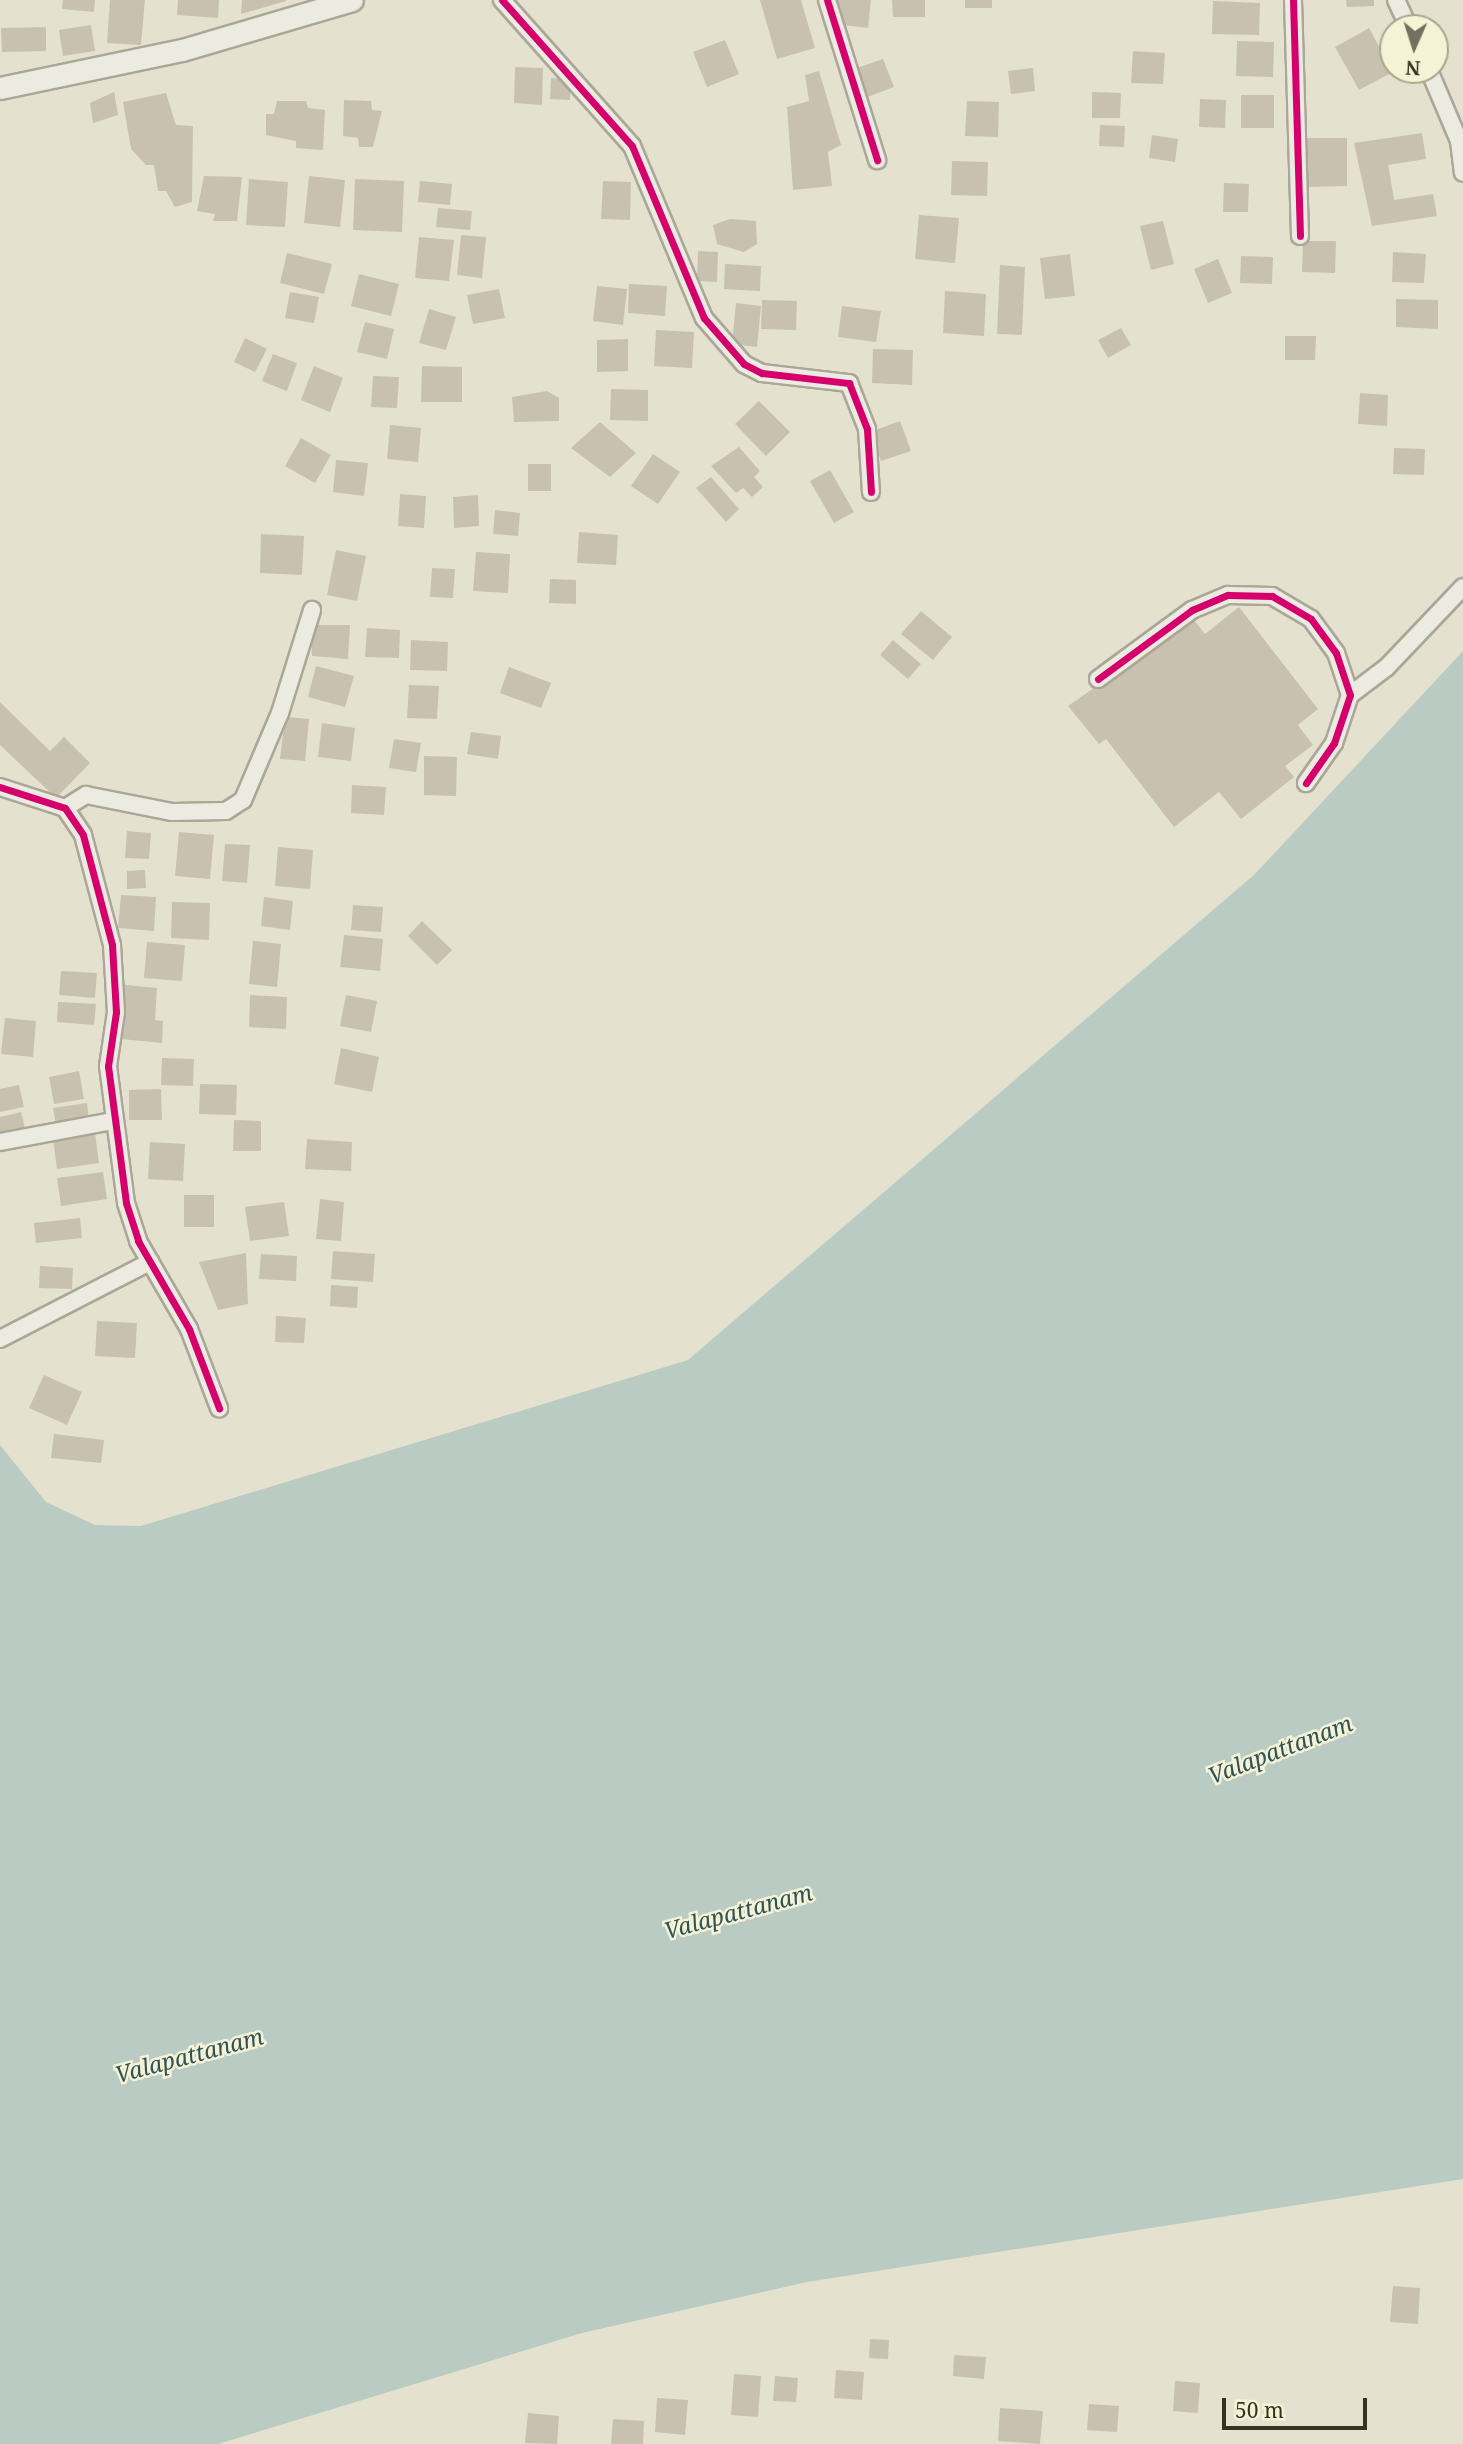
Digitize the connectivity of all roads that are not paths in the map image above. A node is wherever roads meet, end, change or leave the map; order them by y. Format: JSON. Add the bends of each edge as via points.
{"nodes":[{"id":1,"x":352,"y":0,"type":"edge"},
{"id":2,"x":502,"y":0,"type":"edge"},
{"id":3,"x":827,"y":0,"type":"edge"},
{"id":4,"x":1293,"y":0,"type":"edge"},
{"id":5,"x":311,"y":6,"type":"edge"},
{"id":6,"x":1435,"y":84,"type":"edge"},
{"id":7,"x":0,"y":88,"type":"edge"},
{"id":8,"x":877,"y":160,"type":"dead end"},
{"id":9,"x":1463,"y":173,"type":"edge"},
{"id":10,"x":1300,"y":236,"type":"dead end"},
{"id":11,"x":870,"y":492,"type":"dead end"},
{"id":12,"x":1463,"y":587,"type":"edge"},
{"id":13,"x":312,"y":610,"type":"dead end"},
{"id":14,"x":1098,"y":679,"type":"dead end"},
{"id":15,"x":1350,"y":695,"type":"junction"},
{"id":16,"x":1306,"y":783,"type":"dead end"},
{"id":17,"x":0,"y":787,"type":"edge"},
{"id":18,"x":65,"y":808,"type":"junction"},
{"id":19,"x":112,"y":1121,"type":"junction"},
{"id":20,"x":0,"y":1142,"type":"edge"},
{"id":21,"x":150,"y":1262,"type":"junction"},
{"id":22,"x":0,"y":1339,"type":"edge"},
{"id":23,"x":219,"y":1408,"type":"dead end"}],
"edges":[{"from":1,"to":5,"type":"main road"},
{"from":2,"to":11,"type":"street","via":[[632,146],[704,318],[744,365],[762,373],[849,383],[867,429]]},
{"from":3,"to":8,"type":"street"},
{"from":4,"to":10,"type":"street"},
{"from":5,"to":7,"type":"main road","via":[[182,50]]},
{"from":6,"to":9,"type":"street","via":[[1460,142]]},
{"from":12,"to":15,"type":"street","via":[[1387,667]]},
{"from":13,"to":18,"type":"street","via":[[243,800],[226,811],[173,812],[86,795]]},
{"from":14,"to":15,"type":"street","via":[[1192,610],[1228,595],[1272,596],[1311,619],[1336,653]]},
{"from":15,"to":16,"type":"street","via":[[1334,743]]},
{"from":17,"to":18,"type":"street"},
{"from":18,"to":19,"type":"street","via":[[83,835],[112,945]]},
{"from":19,"to":20,"type":"street"},
{"from":19,"to":21,"type":"street","via":[[123,1154],[131,1224]]},
{"from":21,"to":22,"type":"street"},
{"from":21,"to":23,"type":"street","via":[[189,1329]]}]}
